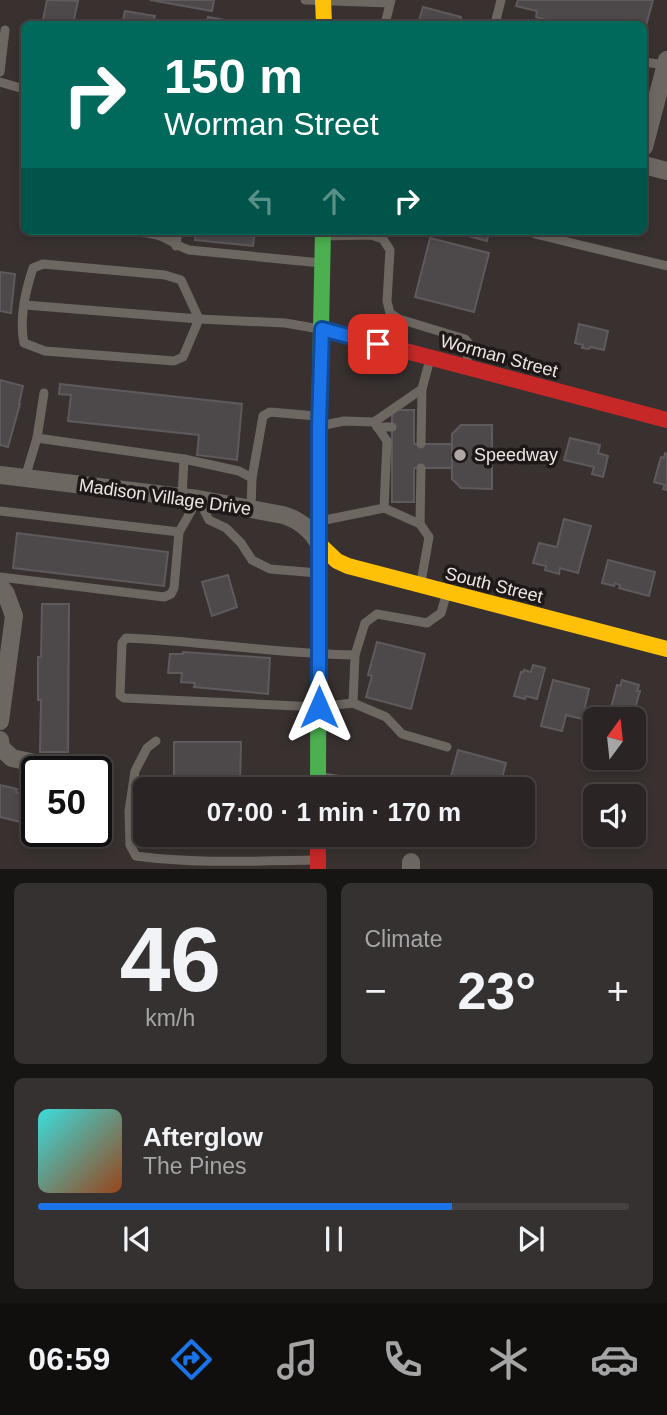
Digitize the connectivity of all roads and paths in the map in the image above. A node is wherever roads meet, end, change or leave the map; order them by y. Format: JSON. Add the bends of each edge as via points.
{"nodes":[{"id":1,"x":306,"y":0,"type":"edge"},
{"id":2,"x":500,"y":0,"type":"edge"},
{"id":3,"x":323,"y":1,"type":"edge"},
{"id":4,"x":390,"y":2,"type":"edge"},
{"id":5,"x":324,"y":21,"type":"edge"},
{"id":6,"x":386,"y":21,"type":"edge"},
{"id":7,"x":496,"y":21,"type":"edge"},
{"id":8,"x":5,"y":30,"type":"dead end"},
{"id":9,"x":647,"y":62,"type":"edge"},
{"id":10,"x":666,"y":63,"type":"edge"},
{"id":11,"x":0,"y":72,"type":"edge"},
{"id":12,"x":0,"y":82,"type":"edge"},
{"id":13,"x":21,"y":88,"type":"edge"},
{"id":14,"x":647,"y":136,"type":"edge"},
{"id":15,"x":647,"y":166,"type":"edge"},
{"id":16,"x":667,"y":171,"type":"edge"},
{"id":17,"x":156,"y":235,"type":"edge"},
{"id":18,"x":177,"y":235,"type":"edge"},
{"id":19,"x":323,"y":235,"type":"edge"},
{"id":20,"x":371,"y":235,"type":"edge"},
{"id":21,"x":543,"y":235,"type":"edge"},
{"id":22,"x":176,"y":246,"type":"junction"},
{"id":23,"x":322,"y":263,"type":"junction"},
{"id":24,"x":667,"y":266,"type":"edge"},
{"id":25,"x":25,"y":305,"type":"junction"},
{"id":26,"x":199,"y":319,"type":"junction"},
{"id":27,"x":322,"y":329,"type":"junction"},
{"id":28,"x":430,"y":358,"type":"junction"},
{"id":29,"x":466,"y":367,"type":"junction"},
{"id":30,"x":422,"y":389,"type":"junction"},
{"id":31,"x":44,"y":393,"type":"dead end"},
{"id":32,"x":667,"y":420,"type":"edge"},
{"id":33,"x":319,"y":421,"type":"junction"},
{"id":34,"x":376,"y":425,"type":"junction"},
{"id":35,"x":392,"y":427,"type":"dead end"},
{"id":36,"x":37,"y":438,"type":"junction"},
{"id":37,"x":421,"y":444,"type":"dead end"},
{"id":38,"x":184,"y":459,"type":"junction"},
{"id":39,"x":419,"y":470,"type":"dead end"},
{"id":40,"x":0,"y":475,"type":"edge"},
{"id":41,"x":25,"y":478,"type":"junction"},
{"id":42,"x":253,"y":478,"type":"junction"},
{"id":43,"x":190,"y":498,"type":"junction"},
{"id":44,"x":384,"y":508,"type":"junction"},
{"id":45,"x":251,"y":509,"type":"junction"},
{"id":46,"x":0,"y":511,"type":"edge"},
{"id":47,"x":320,"y":521,"type":"junction"},
{"id":48,"x":420,"y":524,"type":"junction"},
{"id":49,"x":179,"y":532,"type":"junction"},
{"id":50,"x":320,"y":544,"type":"junction"},
{"id":51,"x":319,"y":573,"type":"junction"},
{"id":52,"x":0,"y":577,"type":"edge"},
{"id":53,"x":0,"y":586,"type":"edge"},
{"id":54,"x":421,"y":586,"type":"junction"},
{"id":55,"x":447,"y":592,"type":"junction"},
{"id":56,"x":667,"y":649,"type":"edge"},
{"id":57,"x":319,"y":654,"type":"junction"},
{"id":58,"x":355,"y":655,"type":"junction"},
{"id":59,"x":353,"y":703,"type":"junction"},
{"id":60,"x":319,"y":707,"type":"junction"},
{"id":61,"x":0,"y":721,"type":"edge"},
{"id":62,"x":0,"y":740,"type":"edge"},
{"id":63,"x":156,"y":741,"type":"dead end"},
{"id":64,"x":447,"y":747,"type":"dead end"},
{"id":65,"x":21,"y":760,"type":"edge"},
{"id":66,"x":318,"y":777,"type":"edge"},
{"id":67,"x":318,"y":847,"type":"edge"},
{"id":68,"x":260,"y":865,"type":"edge"},
{"id":69,"x":318,"y":865,"type":"edge"}],
"edges":[{"from":1,"to":3,"type":"lane"},
{"from":2,"to":7,"type":"lane"},
{"from":3,"to":4,"type":"lane"},
{"from":3,"to":5,"type":"street"},
{"from":4,"to":6,"type":"lane"},
{"from":8,"to":11,"type":"lane"},
{"from":9,"to":10,"type":"lane"},
{"from":10,"to":14,"type":"street"},
{"from":12,"to":13,"type":"lane"},
{"from":15,"to":16,"type":"street"},
{"from":17,"to":22,"type":"lane"},
{"from":18,"to":22,"type":"lane"},
{"from":19,"to":23,"type":"street"},
{"from":20,"to":29,"type":"lane","via":[[383,239],[390,250],[390,313],[466,339],[470,345]]},
{"from":21,"to":24,"type":"lane"},
{"from":22,"to":23,"type":"lane"},
{"from":23,"to":27,"type":"street"},
{"from":25,"to":26,"type":"lane"},
{"from":25,"to":26,"type":"lane","via":[[33,268],[43,264],[181,280]]},
{"from":25,"to":26,"type":"lane","via":[[24,343],[45,351],[174,361],[183,356]]},
{"from":26,"to":27,"type":"lane"},
{"from":27,"to":28,"type":"street","name":"Worman Street"},
{"from":27,"to":33,"type":"street"},
{"from":28,"to":29,"type":"street","name":"Worman Street"},
{"from":28,"to":30,"type":"lane"},
{"from":29,"to":32,"type":"street","name":"Worman Street"},
{"from":30,"to":34,"type":"lane"},
{"from":30,"to":37,"type":"lane"},
{"from":31,"to":36,"type":"lane"},
{"from":33,"to":34,"type":"lane"},
{"from":33,"to":42,"type":"lane","via":[[270,412],[263,416]]},
{"from":33,"to":47,"type":"street"},
{"from":34,"to":35,"type":"lane"},
{"from":34,"to":44,"type":"lane","via":[[390,449]]},
{"from":36,"to":38,"type":"lane"},
{"from":36,"to":41,"type":"lane"},
{"from":38,"to":42,"type":"lane"},
{"from":38,"to":43,"type":"lane"},
{"from":39,"to":48,"type":"lane"},
{"from":40,"to":41,"type":"street","name":"Madison Village Drive"},
{"from":41,"to":43,"type":"street","name":"Madison Village Drive"},
{"from":42,"to":45,"type":"lane"},
{"from":43,"to":45,"type":"street","name":"Madison Village Drive"},
{"from":43,"to":49,"type":"lane"},
{"from":43,"to":51,"type":"lane","via":[[209,520],[242,543],[252,560],[270,569]]},
{"from":44,"to":47,"type":"lane"},
{"from":44,"to":48,"type":"lane"},
{"from":45,"to":50,"type":"street","name":"Madison Village Drive","via":[[295,520]]},
{"from":46,"to":49,"type":"lane"},
{"from":47,"to":50,"type":"street"},
{"from":48,"to":54,"type":"lane","via":[[429,537]]},
{"from":49,"to":52,"type":"lane","via":[[174,588],[164,597]]},
{"from":50,"to":51,"type":"street"},
{"from":50,"to":54,"type":"street","name":"South Street","via":[[340,563]]},
{"from":51,"to":57,"type":"street"},
{"from":53,"to":61,"type":"street","via":[[14,616]]},
{"from":54,"to":55,"type":"street","name":"South Street"},
{"from":55,"to":56,"type":"street","name":"South Street"},
{"from":55,"to":58,"type":"lane","via":[[441,613],[427,623],[377,614],[365,623]]},
{"from":57,"to":58,"type":"lane"},
{"from":57,"to":60,"type":"street"},
{"from":57,"to":60,"type":"lane","via":[[126,638],[120,695]]},
{"from":58,"to":59,"type":"lane"},
{"from":59,"to":60,"type":"lane"},
{"from":59,"to":64,"type":"lane","via":[[386,717],[402,734]]},
{"from":60,"to":66,"type":"street"},
{"from":62,"to":65,"type":"street","via":[[12,758]]},
{"from":63,"to":68,"type":"lane","via":[[135,771],[129,811],[130,845],[136,856]]},
{"from":67,"to":69,"type":"street"},
{"from":68,"to":69,"type":"lane"}]}
